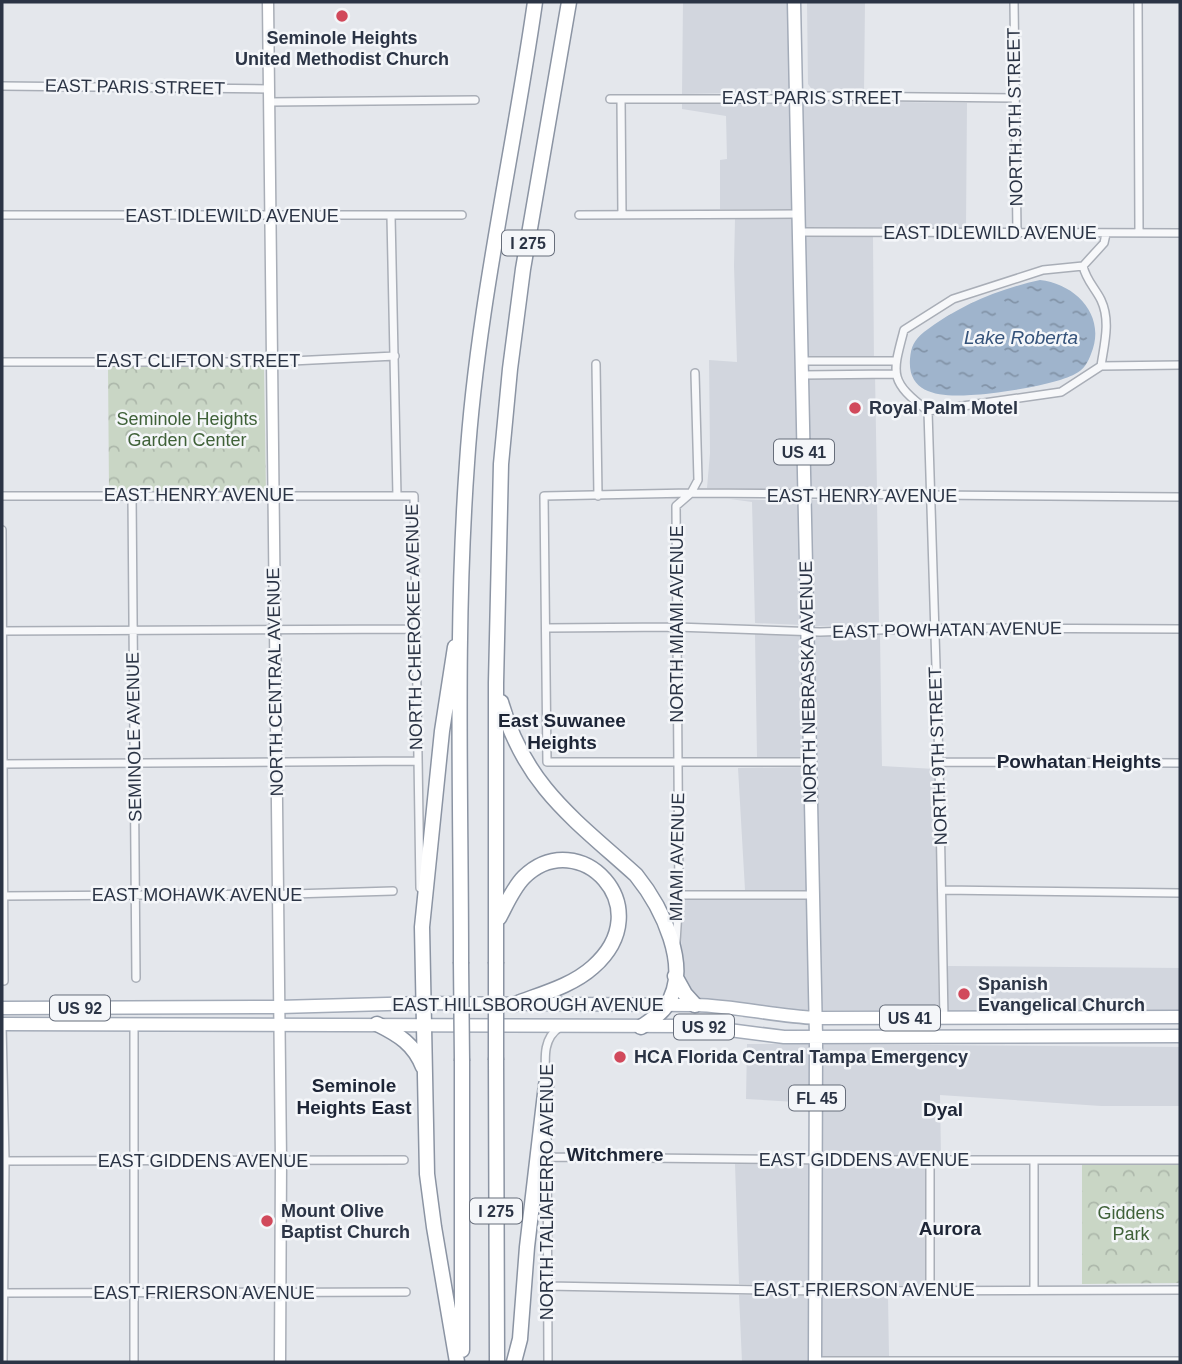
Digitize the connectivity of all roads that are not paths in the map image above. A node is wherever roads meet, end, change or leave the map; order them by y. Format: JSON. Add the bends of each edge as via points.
{"nodes":[{"id":1,"x":268,"y":2,"type":"edge"},
{"id":2,"x":535,"y":2,"type":"edge"},
{"id":3,"x":569,"y":2,"type":"edge"},
{"id":4,"x":794,"y":2,"type":"edge"},
{"id":5,"x":1014,"y":2,"type":"edge"},
{"id":6,"x":1138,"y":2,"type":"edge"},
{"id":7,"x":2,"y":86,"type":"edge"},
{"id":8,"x":269,"y":89,"type":"junction"},
{"id":9,"x":796,"y":97,"type":"junction"},
{"id":10,"x":1015,"y":98,"type":"junction"},
{"id":11,"x":610,"y":99,"type":"dead end"},
{"id":12,"x":621,"y":99,"type":"junction"},
{"id":13,"x":475,"y":100,"type":"dead end"},
{"id":14,"x":269,"y":102,"type":"junction"},
{"id":15,"x":799,"y":214,"type":"junction"},
{"id":16,"x":2,"y":215,"type":"edge"},
{"id":17,"x":462,"y":215,"type":"dead end"},
{"id":18,"x":579,"y":215,"type":"dead end"},
{"id":19,"x":622,"y":215,"type":"junction"},
{"id":20,"x":391,"y":216,"type":"junction"},
{"id":21,"x":270,"y":217,"type":"junction"},
{"id":22,"x":799,"y":232,"type":"junction"},
{"id":23,"x":1017,"y":232,"type":"junction"},
{"id":24,"x":1106,"y":233,"type":"junction"},
{"id":25,"x":1139,"y":233,"type":"junction"},
{"id":26,"x":1180,"y":233,"type":"edge"},
{"id":27,"x":1083,"y":266,"type":"junction"},
{"id":28,"x":395,"y":356,"type":"junction"},
{"id":29,"x":801,"y":360,"type":"junction"},
{"id":30,"x":896,"y":360,"type":"junction"},
{"id":31,"x":2,"y":362,"type":"edge"},
{"id":32,"x":271,"y":362,"type":"junction"},
{"id":33,"x":596,"y":365,"type":"dead end"},
{"id":34,"x":1180,"y":365,"type":"edge"},
{"id":35,"x":1101,"y":366,"type":"junction"},
{"id":36,"x":695,"y":373,"type":"dead end"},
{"id":37,"x":802,"y":374,"type":"junction"},
{"id":38,"x":896,"y":374,"type":"junction"},
{"id":39,"x":928,"y":411,"type":"junction"},
{"id":40,"x":691,"y":493,"type":"junction"},
{"id":41,"x":132,"y":495,"type":"junction"},
{"id":42,"x":273,"y":495,"type":"junction"},
{"id":43,"x":805,"y":495,"type":"junction"},
{"id":44,"x":2,"y":496,"type":"edge"},
{"id":45,"x":397,"y":496,"type":"junction"},
{"id":46,"x":598,"y":496,"type":"junction"},
{"id":47,"x":931,"y":496,"type":"junction"},
{"id":48,"x":1180,"y":497,"type":"edge"},
{"id":49,"x":2,"y":530,"type":"edge"},
{"id":50,"x":461,"y":615,"type":"junction"},
{"id":51,"x":676,"y":627,"type":"junction"},
{"id":52,"x":545,"y":628,"type":"junction"},
{"id":53,"x":934,"y":628,"type":"junction"},
{"id":54,"x":415,"y":629,"type":"junction"},
{"id":55,"x":1180,"y":629,"type":"edge"},
{"id":56,"x":133,"y":630,"type":"junction"},
{"id":57,"x":275,"y":630,"type":"junction"},
{"id":58,"x":2,"y":631,"type":"edge"},
{"id":59,"x":807,"y":631,"type":"junction"},
{"id":60,"x":496,"y":683,"type":"junction"},
{"id":61,"x":416,"y":761,"type":"junction"},
{"id":62,"x":135,"y":762,"type":"junction"},
{"id":63,"x":277,"y":762,"type":"junction"},
{"id":64,"x":678,"y":762,"type":"junction"},
{"id":65,"x":810,"y":762,"type":"junction"},
{"id":66,"x":939,"y":762,"type":"junction"},
{"id":67,"x":1180,"y":763,"type":"edge"},
{"id":68,"x":2,"y":764,"type":"edge"},
{"id":69,"x":942,"y":890,"type":"junction"},
{"id":70,"x":393,"y":891,"type":"dead end"},
{"id":71,"x":1180,"y":893,"type":"edge"},
{"id":72,"x":136,"y":895,"type":"junction"},
{"id":73,"x":278,"y":895,"type":"junction"},
{"id":74,"x":679,"y":895,"type":"junction"},
{"id":75,"x":813,"y":895,"type":"junction"},
{"id":76,"x":3,"y":896,"type":"edge"},
{"id":77,"x":496,"y":923,"type":"junction"},
{"id":78,"x":422,"y":927,"type":"junction"},
{"id":79,"x":675,"y":951,"type":"junction"},
{"id":80,"x":676,"y":976,"type":"junction"},
{"id":81,"x":136,"y":978,"type":"dead end"},
{"id":82,"x":4,"y":981,"type":"dead end"},
{"id":83,"x":423,"y":1003,"type":"junction"},
{"id":84,"x":515,"y":1004,"type":"junction"},
{"id":85,"x":667,"y":1005,"type":"junction"},
{"id":86,"x":695,"y":1005,"type":"junction"},
{"id":87,"x":279,"y":1007,"type":"junction"},
{"id":88,"x":2,"y":1008,"type":"edge"},
{"id":89,"x":1129,"y":1017,"type":"junction"},
{"id":90,"x":1180,"y":1017,"type":"edge"},
{"id":91,"x":816,"y":1018,"type":"junction"},
{"id":92,"x":944,"y":1018,"type":"junction"},
{"id":93,"x":278,"y":1023,"type":"junction"},
{"id":94,"x":2,"y":1024,"type":"edge"},
{"id":95,"x":377,"y":1024,"type":"junction"},
{"id":96,"x":134,"y":1025,"type":"junction"},
{"id":97,"x":426,"y":1026,"type":"junction"},
{"id":98,"x":560,"y":1027,"type":"junction"},
{"id":99,"x":640,"y":1027,"type":"junction"},
{"id":100,"x":1180,"y":1036,"type":"edge"},
{"id":101,"x":816,"y":1037,"type":"junction"},
{"id":102,"x":1058,"y":1037,"type":"junction"},
{"id":103,"x":425,"y":1074,"type":"junction"},
{"id":104,"x":546,"y":1085,"type":"junction"},
{"id":105,"x":548,"y":1157,"type":"junction"},
{"id":106,"x":404,"y":1160,"type":"dead end"},
{"id":107,"x":818,"y":1160,"type":"junction"},
{"id":108,"x":1034,"y":1160,"type":"junction"},
{"id":109,"x":1180,"y":1160,"type":"edge"},
{"id":110,"x":4,"y":1161,"type":"edge"},
{"id":111,"x":134,"y":1161,"type":"junction"},
{"id":112,"x":281,"y":1161,"type":"junction"},
{"id":113,"x":930,"y":1161,"type":"junction"},
{"id":114,"x":547,"y":1286,"type":"junction"},
{"id":115,"x":930,"y":1290,"type":"junction"},
{"id":116,"x":1034,"y":1290,"type":"junction"},
{"id":117,"x":1180,"y":1290,"type":"edge"},
{"id":118,"x":816,"y":1291,"type":"junction"},
{"id":119,"x":406,"y":1292,"type":"dead end"},
{"id":120,"x":2,"y":1293,"type":"edge"},
{"id":121,"x":134,"y":1293,"type":"junction"},
{"id":122,"x":280,"y":1293,"type":"junction"},
{"id":123,"x":3,"y":1362,"type":"edge"},
{"id":124,"x":134,"y":1362,"type":"edge"},
{"id":125,"x":280,"y":1362,"type":"edge"},
{"id":126,"x":459,"y":1362,"type":"edge"},
{"id":127,"x":498,"y":1362,"type":"edge"},
{"id":128,"x":514,"y":1362,"type":"edge"},
{"id":129,"x":548,"y":1362,"type":"edge"},
{"id":130,"x":815,"y":1362,"type":"edge"},
{"id":131,"x":1180,"y":1362,"type":"edge"}],
"edges":[{"from":1,"to":8,"type":"street","name":"NORTH CENTRAL AVENUE"},
{"from":2,"to":50,"type":"highway","number":"I 275","via":[[476,370]]},
{"from":3,"to":60,"type":"highway","number":"I 275","via":[[510,369],[499,512]]},
{"from":4,"to":9,"type":"main road","name":"NORTH NEBRASKA AVENUE","number":"US 41"},
{"from":5,"to":10,"type":"street","name":"NORTH 9TH STREET"},
{"from":6,"to":25,"type":"street"},
{"from":7,"to":8,"type":"street","name":"EAST PARIS STREET"},
{"from":8,"to":14,"type":"street","name":"NORTH CENTRAL AVENUE"},
{"from":9,"to":10,"type":"street","name":"EAST PARIS STREET"},
{"from":9,"to":12,"type":"street","name":"EAST PARIS STREET"},
{"from":9,"to":15,"type":"main road","name":"NORTH NEBRASKA AVENUE","number":"US 41"},
{"from":10,"to":23,"type":"street","name":"NORTH 9TH STREET"},
{"from":11,"to":12,"type":"street","name":"EAST PARIS STREET"},
{"from":12,"to":19,"type":"street"},
{"from":13,"to":14,"type":"street"},
{"from":14,"to":21,"type":"street","name":"NORTH CENTRAL AVENUE"},
{"from":15,"to":19,"type":"street"},
{"from":15,"to":22,"type":"main road","name":"NORTH NEBRASKA AVENUE","number":"US 41"},
{"from":16,"to":21,"type":"street","name":"EAST IDLEWILD AVENUE"},
{"from":17,"to":20,"type":"street","name":"EAST IDLEWILD AVENUE"},
{"from":18,"to":19,"type":"street"},
{"from":20,"to":21,"type":"street","name":"EAST IDLEWILD AVENUE"},
{"from":20,"to":28,"type":"street","name":"NORTH CHEROKEE AVENUE"},
{"from":21,"to":32,"type":"street","name":"NORTH CENTRAL AVENUE"},
{"from":22,"to":23,"type":"street","name":"EAST IDLEWILD AVENUE"},
{"from":22,"to":29,"type":"main road","name":"NORTH NEBRASKA AVENUE","number":"US 41"},
{"from":23,"to":24,"type":"street","name":"EAST IDLEWILD AVENUE"},
{"from":24,"to":25,"type":"street","name":"EAST IDLEWILD AVENUE"},
{"from":24,"to":27,"type":"street","via":[[1104,243]]},
{"from":25,"to":26,"type":"street","name":"EAST IDLEWILD AVENUE"},
{"from":27,"to":30,"type":"street","via":[[1043,270],[953,299],[904,330]]},
{"from":27,"to":35,"type":"street","via":[[1102,302],[1107,324]]},
{"from":28,"to":32,"type":"street","name":"EAST CLIFTON STREET"},
{"from":28,"to":45,"type":"street","name":"NORTH CHEROKEE AVENUE"},
{"from":29,"to":30,"type":"street"},
{"from":29,"to":37,"type":"main road","name":"NORTH NEBRASKA AVENUE","number":"US 41"},
{"from":30,"to":38,"type":"street"},
{"from":31,"to":32,"type":"street","name":"EAST CLIFTON STREET"},
{"from":32,"to":42,"type":"street","name":"NORTH CENTRAL AVENUE"},
{"from":33,"to":46,"type":"street"},
{"from":34,"to":35,"type":"street"},
{"from":35,"to":39,"type":"street","via":[[1061,392]]},
{"from":36,"to":40,"type":"street","name":"NORTH MIAMI AVENUE","via":[[698,480]]},
{"from":37,"to":38,"type":"street"},
{"from":37,"to":43,"type":"main road","name":"NORTH NEBRASKA AVENUE","number":"US 41"},
{"from":38,"to":39,"type":"street","via":[[904,393]]},
{"from":39,"to":47,"type":"street","name":"NORTH 9TH STREET"},
{"from":40,"to":43,"type":"street","name":"EAST HENRY AVENUE"},
{"from":40,"to":46,"type":"street","name":"EAST HENRY AVENUE"},
{"from":40,"to":51,"type":"street","name":"NORTH MIAMI AVENUE","via":[[676,506]]},
{"from":41,"to":42,"type":"street","name":"EAST HENRY AVENUE"},
{"from":41,"to":44,"type":"street","name":"EAST HENRY AVENUE"},
{"from":41,"to":56,"type":"street","name":"SEMINOLE AVENUE"},
{"from":42,"to":45,"type":"street","name":"EAST HENRY AVENUE"},
{"from":42,"to":57,"type":"street","name":"NORTH CENTRAL AVENUE"},
{"from":43,"to":47,"type":"street","name":"EAST HENRY AVENUE"},
{"from":43,"to":59,"type":"main road","name":"NORTH NEBRASKA AVENUE","number":"US 41"},
{"from":45,"to":54,"type":"street","name":"NORTH CHEROKEE AVENUE","via":[[414,496]]},
{"from":46,"to":52,"type":"street","name":"EAST HENRY AVENUE","via":[[544,496]]},
{"from":47,"to":48,"type":"street","name":"EAST HENRY AVENUE"},
{"from":47,"to":53,"type":"street","name":"NORTH 9TH STREET"},
{"from":49,"to":58,"type":"street"},
{"from":50,"to":78,"type":"highway","via":[[442,731]]},
{"from":50,"to":126,"type":"highway","number":"I 275","bridge":true},
{"from":51,"to":52,"type":"street","name":"EAST POWHATAN AVENUE"},
{"from":51,"to":59,"type":"street","name":"EAST POWHATAN AVENUE"},
{"from":51,"to":64,"type":"street","name":"NORTH MIAMI AVENUE"},
{"from":52,"to":64,"type":"street","via":[[547,762]]},
{"from":53,"to":55,"type":"street","name":"EAST POWHATAN AVENUE"},
{"from":53,"to":59,"type":"street","name":"EAST POWHATAN AVENUE"},
{"from":53,"to":66,"type":"street","name":"NORTH 9TH STREET"},
{"from":54,"to":57,"type":"street"},
{"from":54,"to":61,"type":"street","name":"NORTH CHEROKEE AVENUE"},
{"from":56,"to":57,"type":"street"},
{"from":56,"to":58,"type":"street"},
{"from":56,"to":62,"type":"street","name":"SEMINOLE AVENUE"},
{"from":57,"to":63,"type":"street","name":"NORTH CENTRAL AVENUE"},
{"from":58,"to":68,"type":"street"},
{"from":59,"to":65,"type":"main road","name":"NORTH NEBRASKA AVENUE","number":"US 41"},
{"from":60,"to":77,"type":"highway","number":"I 275"},
{"from":60,"to":79,"type":"highway","via":[[509,727],[534,777],[647,888]]},
{"from":61,"to":63,"type":"street"},
{"from":61,"to":78,"type":"street","name":"NORTH CHEROKEE AVENUE"},
{"from":62,"to":63,"type":"street"},
{"from":62,"to":68,"type":"street"},
{"from":62,"to":72,"type":"street","name":"SEMINOLE AVENUE"},
{"from":63,"to":73,"type":"street","name":"NORTH CENTRAL AVENUE"},
{"from":64,"to":65,"type":"street"},
{"from":64,"to":74,"type":"street","name":"MIAMI AVENUE"},
{"from":65,"to":75,"type":"main road","name":"NORTH NEBRASKA AVENUE","number":"US 41"},
{"from":66,"to":67,"type":"street"},
{"from":66,"to":69,"type":"street","name":"NORTH 9TH STREET"},
{"from":68,"to":76,"type":"street"},
{"from":69,"to":71,"type":"street"},
{"from":69,"to":92,"type":"street","name":"NORTH 9TH STREET"},
{"from":70,"to":73,"type":"street","name":"EAST MOHAWK AVENUE"},
{"from":72,"to":73,"type":"street","name":"EAST MOHAWK AVENUE"},
{"from":72,"to":76,"type":"street","name":"EAST MOHAWK AVENUE"},
{"from":72,"to":81,"type":"street","name":"SEMINOLE AVENUE"},
{"from":73,"to":87,"type":"street","name":"NORTH CENTRAL AVENUE"},
{"from":74,"to":75,"type":"street"},
{"from":74,"to":79,"type":"street","name":"MIAMI AVENUE"},
{"from":75,"to":91,"type":"main road","name":"NORTH NEBRASKA AVENUE","number":"US 41"},
{"from":76,"to":82,"type":"street"},
{"from":77,"to":84,"type":"highway","via":[[522,880],[555,862],[574,862],[592,869],[608,884],[618,906],[614,941],[594,966],[573,981]]},
{"from":77,"to":127,"type":"highway","number":"I 275","bridge":true},
{"from":78,"to":83,"type":"highway"},
{"from":79,"to":80,"type":"highway"},
{"from":80,"to":85,"type":"highway"},
{"from":80,"to":86,"type":"highway"},
{"from":83,"to":84,"type":"main road","name":"EAST HILLSBOROUGH AVENUE","number":"US 92"},
{"from":83,"to":87,"type":"main road","name":"EAST HILLSBOROUGH AVENUE","number":"US 92"},
{"from":83,"to":97,"type":"highway"},
{"from":84,"to":85,"type":"main road","name":"EAST HILLSBOROUGH AVENUE","number":"US 92"},
{"from":85,"to":86,"type":"main road","name":"EAST HILLSBOROUGH AVENUE","number":"US 92"},
{"from":85,"to":99,"type":"highway"},
{"from":86,"to":91,"type":"main road","name":"EAST HILLSBOROUGH AVENUE","number":"US 92"},
{"from":87,"to":88,"type":"main road","name":"EAST HILLSBOROUGH AVENUE","number":"US 92"},
{"from":87,"to":93,"type":"street","name":"NORTH CENTRAL AVENUE"},
{"from":89,"to":90,"type":"main road","name":"EAST HILLSBOROUGH AVENUE","number":"US 41"},
{"from":89,"to":92,"type":"main road","name":"EAST HILLSBOROUGH AVENUE","number":"US 41"},
{"from":89,"to":102,"type":"main road","via":[[1116,1025],[1065,1027]]},
{"from":91,"to":92,"type":"main road","name":"EAST HILLSBOROUGH AVENUE","number":"US 41"},
{"from":91,"to":101,"type":"main road","name":"NORTH NEBRASKA AVENUE","number":"US 41"},
{"from":93,"to":95,"type":"main road","name":"EAST HILLSBOROUGH AVENUE","number":"US 92"},
{"from":93,"to":96,"type":"main road","name":"EAST HILLSBOROUGH AVENUE","number":"US 92"},
{"from":93,"to":112,"type":"street","name":"NORTH CENTRAL AVENUE"},
{"from":94,"to":96,"type":"main road","name":"EAST HILLSBOROUGH AVENUE","number":"US 92"},
{"from":94,"to":110,"type":"street"},
{"from":95,"to":97,"type":"main road","name":"EAST HILLSBOROUGH AVENUE","number":"US 92"},
{"from":95,"to":103,"type":"highway","via":[[410,1044]]},
{"from":96,"to":111,"type":"street"},
{"from":97,"to":98,"type":"main road","name":"EAST HILLSBOROUGH AVENUE","number":"US 92"},
{"from":97,"to":103,"type":"highway"},
{"from":98,"to":99,"type":"main road","name":"EAST HILLSBOROUGH AVENUE","number":"US 92"},
{"from":98,"to":104,"type":"street","name":"NORTH TALIAFERRO AVENUE","via":[[547,1041]]},
{"from":99,"to":101,"type":"main road","name":"EAST HILLSBOROUGH AVENUE","number":"US 92","via":[[707,1027]]},
{"from":100,"to":102,"type":"main road","name":"EAST HILLSBOROUGH AVENUE","number":"US 41"},
{"from":101,"to":102,"type":"main road","name":"EAST HILLSBOROUGH AVENUE","number":"US 41"},
{"from":101,"to":107,"type":"main road","name":"NORTH NEBRASKA AVENUE","number":"FL 45"},
{"from":103,"to":126,"type":"highway","via":[[430,1200]]},
{"from":104,"to":105,"type":"street","name":"NORTH TALIAFERRO AVENUE"},
{"from":104,"to":128,"type":"highway"},
{"from":105,"to":107,"type":"street","name":"EAST GIDDENS AVENUE"},
{"from":105,"to":114,"type":"street","name":"NORTH TALIAFERRO AVENUE"},
{"from":106,"to":112,"type":"street","name":"EAST GIDDENS AVENUE"},
{"from":107,"to":113,"type":"street","name":"EAST GIDDENS AVENUE"},
{"from":107,"to":118,"type":"main road","name":"NORTH NEBRASKA AVENUE","number":"FL 45"},
{"from":108,"to":109,"type":"street","name":"EAST GIDDENS AVENUE"},
{"from":108,"to":113,"type":"street","name":"EAST GIDDENS AVENUE"},
{"from":108,"to":116,"type":"street"},
{"from":110,"to":111,"type":"street","name":"EAST GIDDENS AVENUE"},
{"from":110,"to":120,"type":"street"},
{"from":111,"to":112,"type":"street","name":"EAST GIDDENS AVENUE"},
{"from":111,"to":121,"type":"street"},
{"from":112,"to":122,"type":"street","name":"NORTH CENTRAL AVENUE"},
{"from":113,"to":115,"type":"street"},
{"from":114,"to":118,"type":"street","name":"EAST FRIERSON AVENUE"},
{"from":114,"to":129,"type":"street","name":"NORTH TALIAFERRO AVENUE"},
{"from":115,"to":116,"type":"street","name":"EAST FRIERSON AVENUE"},
{"from":115,"to":118,"type":"street","name":"EAST FRIERSON AVENUE"},
{"from":116,"to":117,"type":"street","name":"EAST FRIERSON AVENUE"},
{"from":118,"to":130,"type":"main road","name":"NORTH NEBRASKA AVENUE","number":"FL 45"},
{"from":119,"to":122,"type":"street","name":"EAST FRIERSON AVENUE"},
{"from":120,"to":121,"type":"street","name":"EAST FRIERSON AVENUE"},
{"from":120,"to":123,"type":"street"},
{"from":121,"to":122,"type":"street","name":"EAST FRIERSON AVENUE"},
{"from":121,"to":124,"type":"street"},
{"from":122,"to":125,"type":"street","name":"NORTH CENTRAL AVENUE"},
{"from":130,"to":131,"type":"street"}]}
